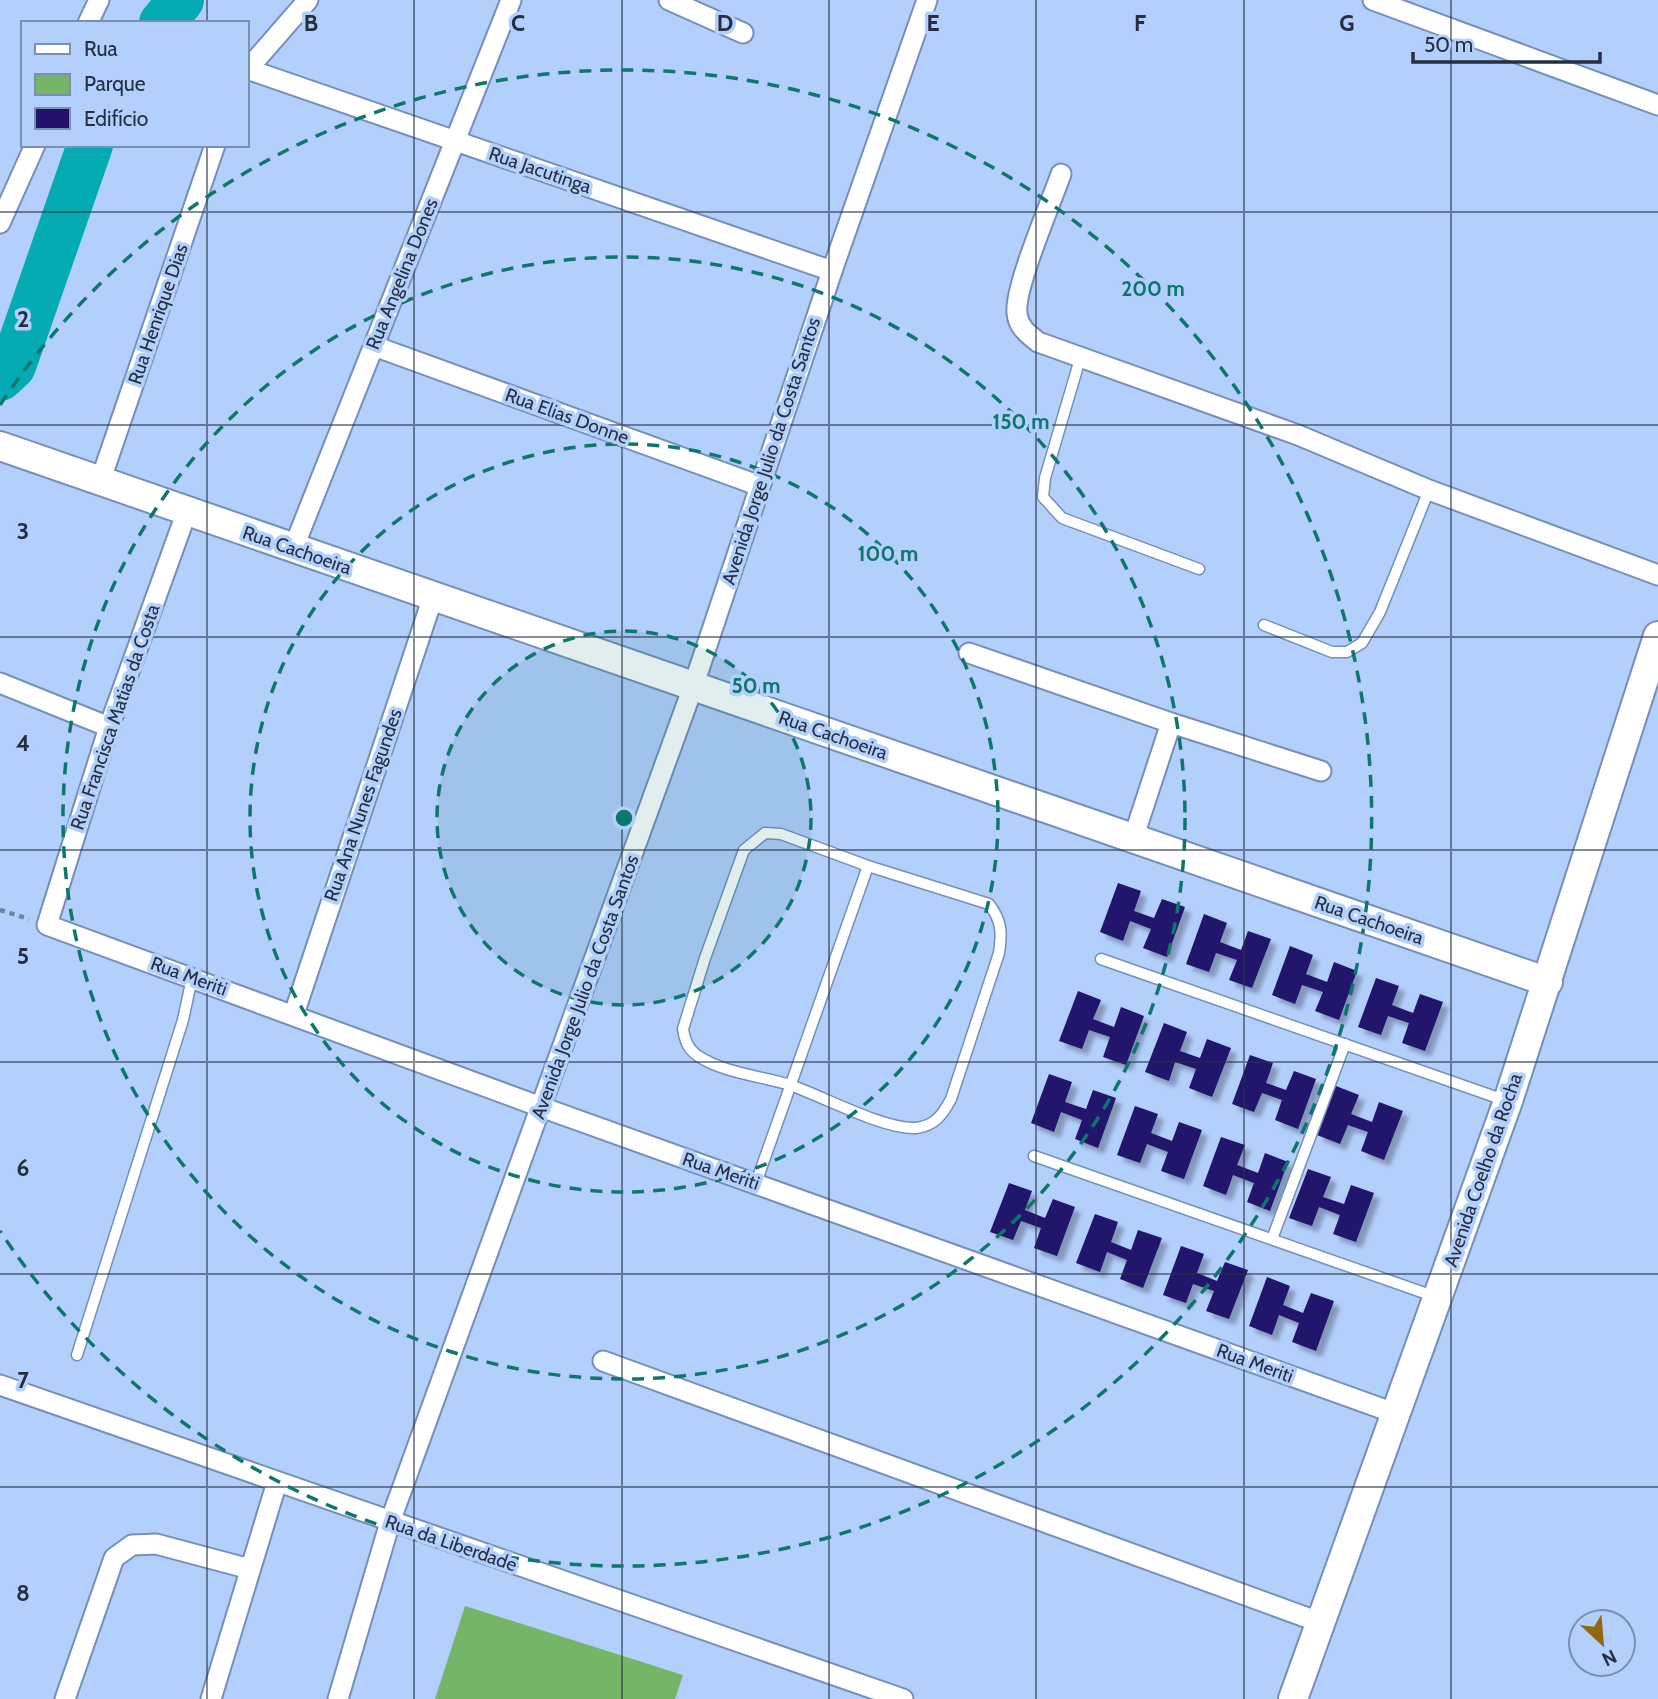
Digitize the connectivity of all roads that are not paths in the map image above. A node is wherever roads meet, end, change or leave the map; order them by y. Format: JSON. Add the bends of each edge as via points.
{"nodes":[{"id":1,"x":308,"y":0,"type":"edge"},
{"id":2,"x":511,"y":0,"type":"edge"},
{"id":3,"x":669,"y":0,"type":"edge"},
{"id":4,"x":927,"y":0,"type":"edge"},
{"id":5,"x":1373,"y":0,"type":"edge"},
{"id":6,"x":95,"y":1,"type":"edge"},
{"id":7,"x":89,"y":21,"type":"edge"},
{"id":8,"x":743,"y":33,"type":"dead end"},
{"id":9,"x":248,"y":69,"type":"edge"},
{"id":10,"x":248,"y":70,"type":"edge"},
{"id":11,"x":1658,"y":105,"type":"edge"},
{"id":12,"x":455,"y":141,"type":"junction"},
{"id":13,"x":34,"y":147,"type":"edge"},
{"id":14,"x":214,"y":147,"type":"edge"},
{"id":15,"x":1061,"y":174,"type":"dead end"},
{"id":16,"x":1,"y":220,"type":"edge"},
{"id":17,"x":832,"y":271,"type":"junction"},
{"id":18,"x":373,"y":346,"type":"junction"},
{"id":19,"x":1080,"y":359,"type":"junction"},
{"id":20,"x":0,"y":446,"type":"edge"},
{"id":21,"x":100,"y":482,"type":"junction"},
{"id":22,"x":760,"y":486,"type":"junction"},
{"id":23,"x":1429,"y":490,"type":"junction"},
{"id":24,"x":187,"y":511,"type":"junction"},
{"id":25,"x":293,"y":549,"type":"junction"},
{"id":26,"x":1199,"y":569,"type":"dead end"},
{"id":27,"x":1658,"y":575,"type":"edge"},
{"id":28,"x":433,"y":597,"type":"junction"},
{"id":29,"x":1264,"y":625,"type":"dead end"},
{"id":30,"x":1658,"y":636,"type":"edge"},
{"id":31,"x":969,"y":653,"type":"dead end"},
{"id":32,"x":1651,"y":680,"type":"edge"},
{"id":33,"x":0,"y":683,"type":"edge"},
{"id":34,"x":693,"y":687,"type":"junction"},
{"id":35,"x":1171,"y":723,"type":"junction"},
{"id":36,"x":109,"y":727,"type":"junction"},
{"id":37,"x":1321,"y":771,"type":"dead end"},
{"id":38,"x":1133,"y":839,"type":"junction"},
{"id":39,"x":868,"y":866,"type":"junction"},
{"id":40,"x":47,"y":925,"type":"joint"},
{"id":41,"x":1101,"y":959,"type":"dead end"},
{"id":42,"x":192,"y":977,"type":"junction"},
{"id":43,"x":1548,"y":982,"type":"junction"},
{"id":44,"x":294,"y":1014,"type":"junction"},
{"id":45,"x":1345,"y":1044,"type":"junction"},
{"id":46,"x":791,"y":1085,"type":"junction"},
{"id":47,"x":1508,"y":1101,"type":"junction"},
{"id":48,"x":541,"y":1107,"type":"junction"},
{"id":49,"x":1034,"y":1156,"type":"dead end"},
{"id":50,"x":756,"y":1183,"type":"junction"},
{"id":51,"x":1272,"y":1239,"type":"junction"},
{"id":52,"x":1439,"y":1298,"type":"junction"},
{"id":53,"x":77,"y":1355,"type":"dead end"},
{"id":54,"x":603,"y":1361,"type":"dead end"},
{"id":55,"x":0,"y":1385,"type":"edge"},
{"id":56,"x":1397,"y":1413,"type":"junction"},
{"id":57,"x":277,"y":1482,"type":"junction"},
{"id":58,"x":390,"y":1522,"type":"junction"},
{"id":59,"x":250,"y":1569,"type":"junction"},
{"id":60,"x":1319,"y":1622,"type":"junction"},
{"id":61,"x":65,"y":1699,"type":"edge"},
{"id":62,"x":211,"y":1699,"type":"edge"},
{"id":63,"x":338,"y":1699,"type":"edge"},
{"id":64,"x":903,"y":1699,"type":"edge"},
{"id":65,"x":1293,"y":1699,"type":"edge"}],
"edges":[{"from":1,"to":9,"type":"street"},
{"from":2,"to":12,"type":"street","name":"Rua Angelina Dones"},
{"from":3,"to":8,"type":"street"},
{"from":4,"to":17,"type":"street","name":"Avenida Jorge Julio da Costa Santos"},
{"from":5,"to":11,"type":"street"},
{"from":6,"to":7,"type":"street"},
{"from":10,"to":12,"type":"street","name":"Rua Jacutinga"},
{"from":12,"to":17,"type":"street","name":"Rua Jacutinga"},
{"from":12,"to":18,"type":"street","name":"Rua Angelina Dones"},
{"from":13,"to":16,"type":"street"},
{"from":14,"to":21,"type":"street","name":"Rua Henrique Dias"},
{"from":15,"to":19,"type":"street","via":[[1016,312],[1021,328],[1038,342]]},
{"from":17,"to":22,"type":"street","name":"Avenida Jorge Julio da Costa Santos"},
{"from":18,"to":22,"type":"street","name":"Rua Elias Donne"},
{"from":18,"to":25,"type":"street","name":"Rua Angelina Dones"},
{"from":19,"to":23,"type":"street","via":[[1298,435]]},
{"from":19,"to":26,"type":"lane","via":[[1043,497],[1062,518]]},
{"from":20,"to":21,"type":"main road","name":"Rua Cachoeira"},
{"from":21,"to":24,"type":"main road","name":"Rua Cachoeira"},
{"from":22,"to":34,"type":"street","name":"Avenida Jorge Julio da Costa Santos"},
{"from":23,"to":27,"type":"street"},
{"from":23,"to":29,"type":"lane","via":[[1380,612],[1362,643],[1348,652],[1332,652]]},
{"from":24,"to":25,"type":"main road","name":"Rua Cachoeira"},
{"from":24,"to":36,"type":"street","name":"Rua Francisca Matias da Costa"},
{"from":25,"to":28,"type":"main road","name":"Rua Cachoeira"},
{"from":28,"to":34,"type":"main road","name":"Rua Cachoeira"},
{"from":28,"to":44,"type":"street","name":"Rua Ana Nunes Fagundes"},
{"from":30,"to":32,"type":"main road","name":"Avenida Coelho da Rocha"},
{"from":31,"to":35,"type":"street"},
{"from":32,"to":43,"type":"main road","name":"Avenida Coelho da Rocha"},
{"from":33,"to":36,"type":"street"},
{"from":34,"to":38,"type":"main road","name":"Rua Cachoeira"},
{"from":34,"to":48,"type":"street","name":"Avenida Jorge Julio da Costa Santos"},
{"from":35,"to":37,"type":"street"},
{"from":35,"to":38,"type":"street"},
{"from":36,"to":40,"type":"street","name":"Rua Francisca Matias da Costa"},
{"from":38,"to":43,"type":"main road","name":"Rua Cachoeira"},
{"from":39,"to":46,"type":"lane"},
{"from":39,"to":46,"type":"lane","via":[[782,834],[765,833],[744,850],[705,958],[683,1029],[685,1041],[700,1057]]},
{"from":39,"to":46,"type":"lane","via":[[989,904],[999,916],[999,953],[951,1099],[941,1117],[928,1126],[913,1128],[871,1117]]},
{"from":40,"to":42,"type":"street","name":"Rua Meriti"},
{"from":41,"to":45,"type":"lane"},
{"from":42,"to":44,"type":"street","name":"Rua Meriti"},
{"from":42,"to":53,"type":"lane","via":[[183,1020]]},
{"from":43,"to":47,"type":"main road","name":"Avenida Coelho da Rocha"},
{"from":44,"to":48,"type":"street","name":"Rua Meriti"},
{"from":45,"to":47,"type":"lane"},
{"from":45,"to":51,"type":"lane"},
{"from":46,"to":50,"type":"lane"},
{"from":47,"to":52,"type":"main road","name":"Avenida Coelho da Rocha"},
{"from":48,"to":50,"type":"street","name":"Rua Meriti"},
{"from":48,"to":58,"type":"street","name":"Avenida Jorge Julio da Costa Santos"},
{"from":49,"to":51,"type":"lane"},
{"from":50,"to":56,"type":"street","name":"Rua Meriti"},
{"from":51,"to":52,"type":"lane"},
{"from":52,"to":56,"type":"main road","name":"Avenida Coelho da Rocha"},
{"from":54,"to":60,"type":"street"},
{"from":55,"to":57,"type":"street","name":"Rua da Liberdade"},
{"from":56,"to":60,"type":"main road","name":"Avenida Coelho da Rocha"},
{"from":57,"to":58,"type":"street","name":"Rua da Liberdade"},
{"from":57,"to":59,"type":"street"},
{"from":58,"to":63,"type":"street","name":"Avenida Jorge Julio da Costa Santos"},
{"from":58,"to":64,"type":"street","name":"Rua da Liberdade"},
{"from":59,"to":61,"type":"street","via":[[156,1544],[132,1545],[114,1559]]},
{"from":59,"to":62,"type":"street"},
{"from":60,"to":65,"type":"main road","name":"Avenida Coelho da Rocha"}]}
